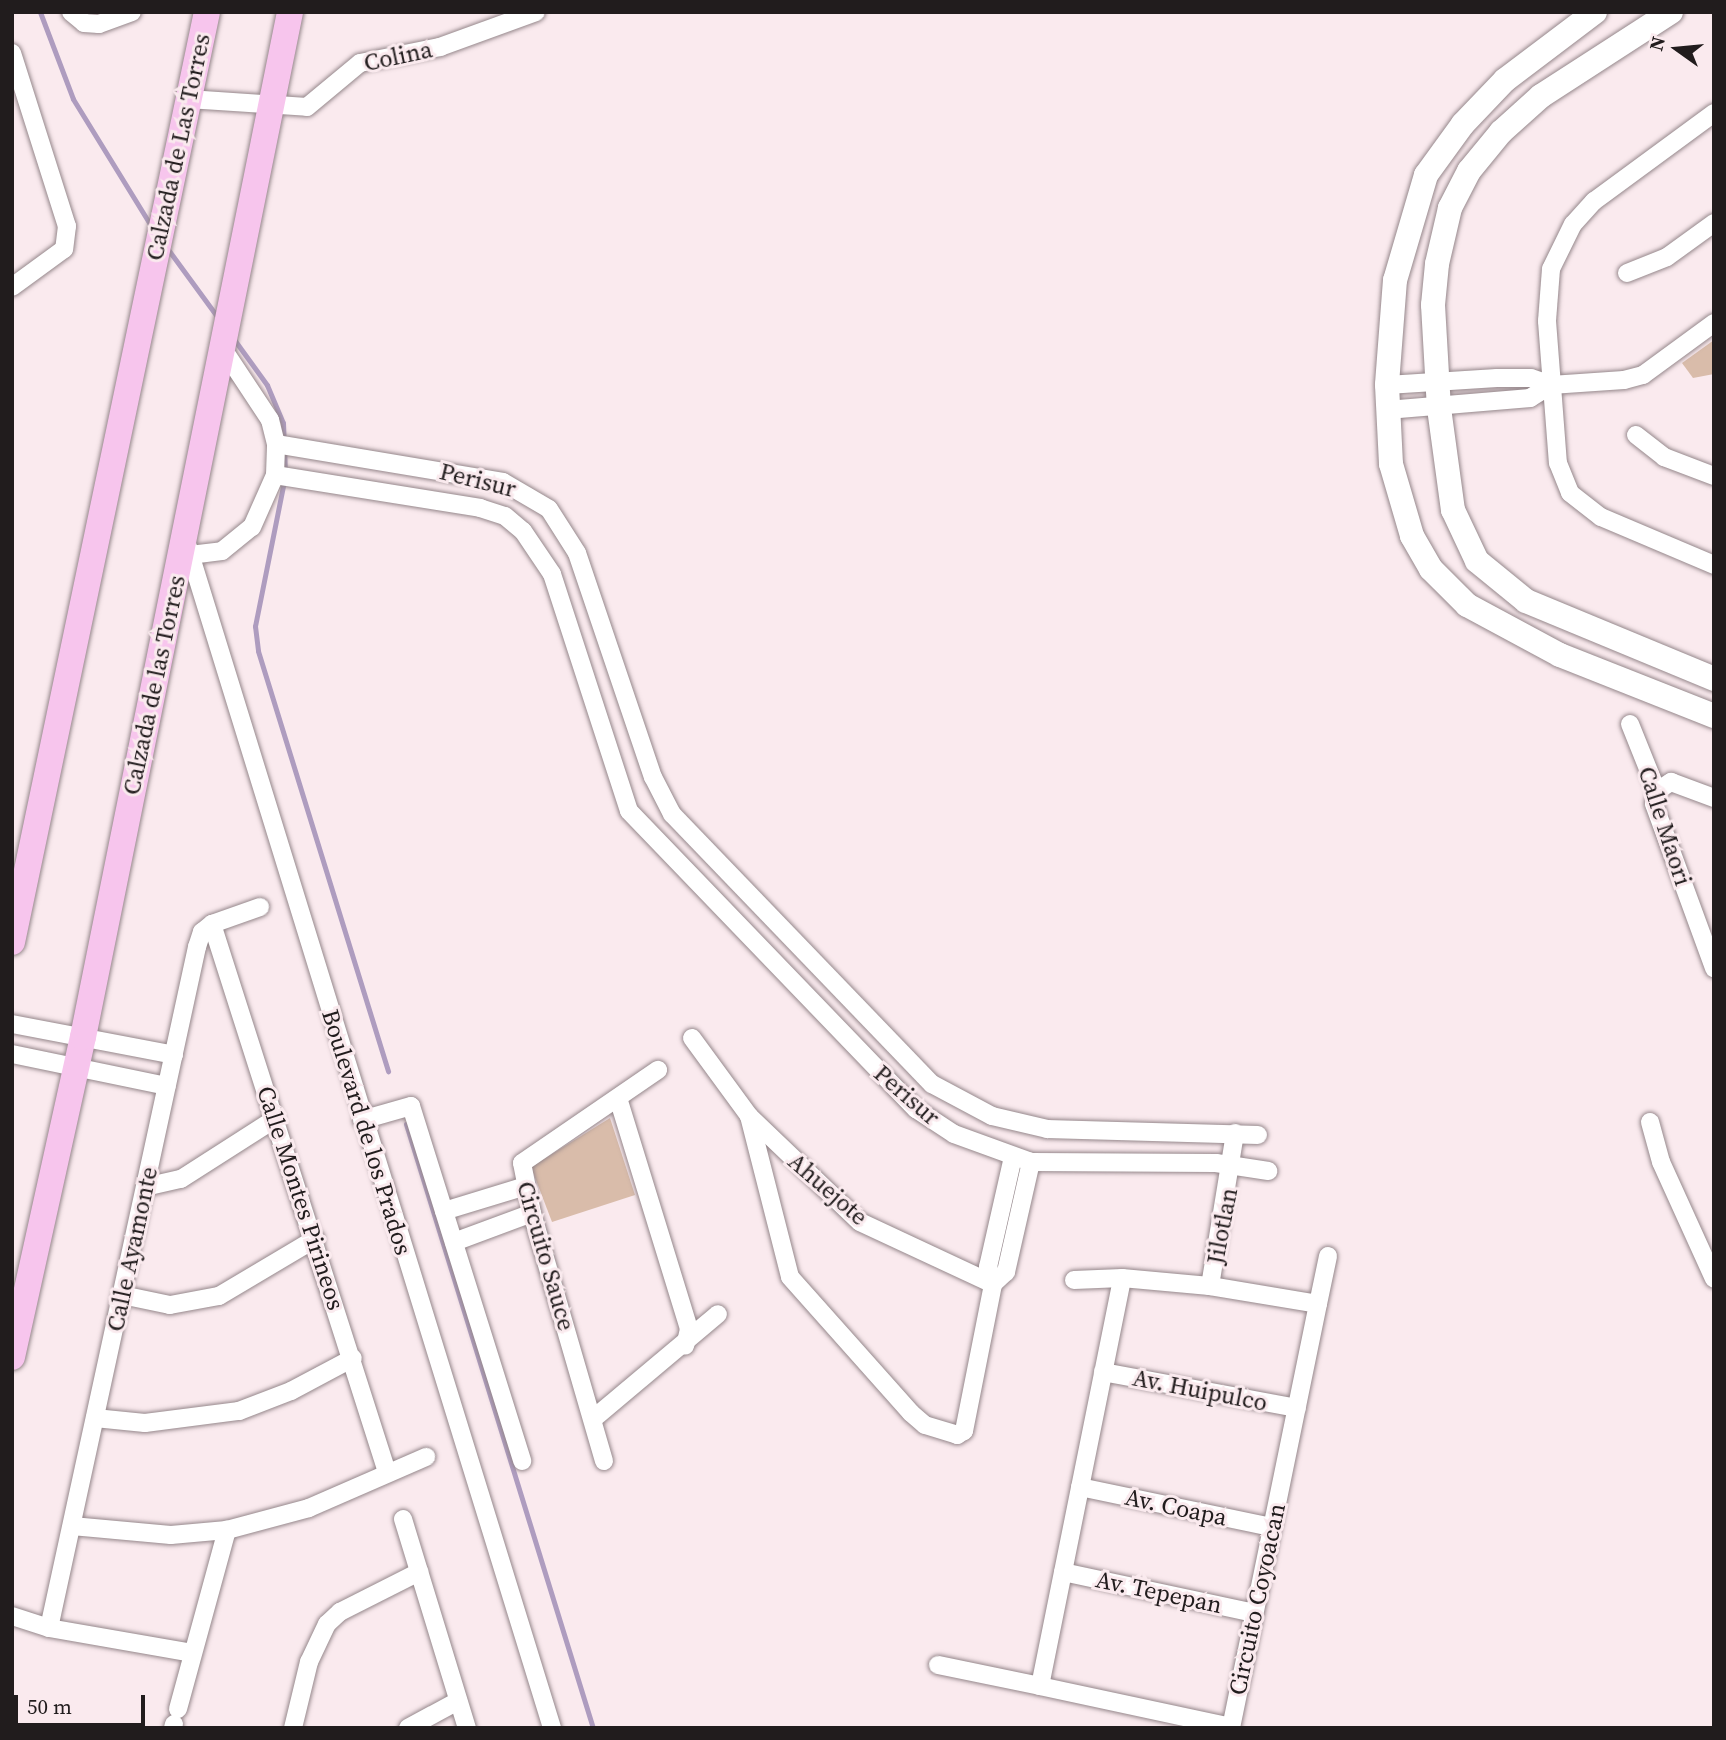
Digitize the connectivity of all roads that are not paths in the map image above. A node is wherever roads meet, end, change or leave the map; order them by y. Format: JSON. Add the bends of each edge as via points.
{"nodes":[{"id":1,"x":71,"y":12,"type":"edge"},
{"id":2,"x":132,"y":12,"type":"edge"},
{"id":3,"x":207,"y":12,"type":"edge"},
{"id":4,"x":290,"y":12,"type":"edge"},
{"id":5,"x":536,"y":12,"type":"edge"},
{"id":6,"x":1595,"y":12,"type":"edge"},
{"id":7,"x":1661,"y":14,"type":"edge"},
{"id":8,"x":12,"y":53,"type":"edge"},
{"id":9,"x":188,"y":99,"type":"junction"},
{"id":10,"x":270,"y":107,"type":"junction"},
{"id":11,"x":1714,"y":113,"type":"edge"},
{"id":12,"x":1714,"y":223,"type":"edge"},
{"id":13,"x":1627,"y":273,"type":"dead end"},
{"id":14,"x":149,"y":281,"type":"joint"},
{"id":15,"x":12,"y":287,"type":"edge"},
{"id":16,"x":1714,"y":323,"type":"edge"},
{"id":17,"x":223,"y":349,"type":"junction"},
{"id":18,"x":1497,"y":378,"type":"junction"},
{"id":19,"x":1437,"y":380,"type":"junction"},
{"id":20,"x":1551,"y":385,"type":"junction"},
{"id":21,"x":1387,"y":397,"type":"junction"},
{"id":22,"x":1498,"y":401,"type":"junction"},
{"id":23,"x":1439,"y":408,"type":"junction"},
{"id":24,"x":1636,"y":435,"type":"dead end"},
{"id":25,"x":276,"y":444,"type":"junction"},
{"id":26,"x":275,"y":475,"type":"junction"},
{"id":27,"x":1714,"y":476,"type":"edge"},
{"id":28,"x":187,"y":546,"type":"junction"},
{"id":29,"x":1476,"y":561,"type":"junction"},
{"id":30,"x":1714,"y":565,"type":"edge"},
{"id":31,"x":1449,"y":590,"type":"junction"},
{"id":32,"x":613,"y":664,"type":"junction"},
{"id":33,"x":584,"y":676,"type":"junction"},
{"id":34,"x":1714,"y":679,"type":"edge"},
{"id":35,"x":1714,"y":716,"type":"edge"},
{"id":36,"x":1630,"y":724,"type":"dead end"},
{"id":37,"x":1657,"y":791,"type":"junction"},
{"id":38,"x":1714,"y":798,"type":"edge"},
{"id":39,"x":685,"y":829,"type":"junction"},
{"id":40,"x":663,"y":850,"type":"junction"},
{"id":41,"x":260,"y":907,"type":"dead end"},
{"id":42,"x":212,"y":924,"type":"junction"},
{"id":43,"x":12,"y":942,"type":"edge"},
{"id":44,"x":1714,"y":968,"type":"edge"},
{"id":45,"x":12,"y":1024,"type":"edge"},
{"id":46,"x":83,"y":1037,"type":"junction"},
{"id":47,"x":692,"y":1038,"type":"dead end"},
{"id":48,"x":12,"y":1054,"type":"edge"},
{"id":49,"x":174,"y":1055,"type":"junction"},
{"id":50,"x":76,"y":1066,"type":"junction"},
{"id":51,"x":658,"y":1070,"type":"dead end"},
{"id":52,"x":167,"y":1086,"type":"junction"},
{"id":53,"x":618,"y":1098,"type":"junction"},
{"id":54,"x":749,"y":1116,"type":"junction"},
{"id":55,"x":275,"y":1119,"type":"junction"},
{"id":56,"x":362,"y":1120,"type":"junction"},
{"id":57,"x":1650,"y":1122,"type":"dead end"},
{"id":58,"x":1236,"y":1133,"type":"junction"},
{"id":59,"x":1258,"y":1135,"type":"dead end"},
{"id":60,"x":1013,"y":1157,"type":"junction"},
{"id":61,"x":1031,"y":1162,"type":"junction"},
{"id":62,"x":1234,"y":1165,"type":"junction"},
{"id":63,"x":1268,"y":1171,"type":"dead end"},
{"id":64,"x":526,"y":1186,"type":"junction"},
{"id":65,"x":145,"y":1187,"type":"junction"},
{"id":66,"x":444,"y":1211,"type":"junction"},
{"id":67,"x":532,"y":1213,"type":"junction"},
{"id":68,"x":315,"y":1239,"type":"junction"},
{"id":69,"x":454,"y":1242,"type":"junction"},
{"id":70,"x":1709,"y":1251,"type":"edge"},
{"id":71,"x":1328,"y":1256,"type":"dead end"},
{"id":72,"x":1122,"y":1278,"type":"junction"},
{"id":73,"x":1714,"y":1279,"type":"edge"},
{"id":74,"x":1074,"y":1280,"type":"dead end"},
{"id":75,"x":993,"y":1284,"type":"junction"},
{"id":76,"x":1210,"y":1286,"type":"junction"},
{"id":77,"x":122,"y":1294,"type":"junction"},
{"id":78,"x":1318,"y":1304,"type":"junction"},
{"id":79,"x":718,"y":1314,"type":"dead end"},
{"id":80,"x":685,"y":1346,"type":"junction"},
{"id":81,"x":12,"y":1357,"type":"edge"},
{"id":82,"x":353,"y":1358,"type":"junction"},
{"id":83,"x":1103,"y":1372,"type":"junction"},
{"id":84,"x":1297,"y":1408,"type":"junction"},
{"id":85,"x":95,"y":1418,"type":"junction"},
{"id":86,"x":593,"y":1419,"type":"junction"},
{"id":87,"x":426,"y":1457,"type":"dead end"},
{"id":88,"x":522,"y":1461,"type":"dead end"},
{"id":89,"x":604,"y":1461,"type":"dead end"},
{"id":90,"x":387,"y":1472,"type":"junction"},
{"id":91,"x":1080,"y":1487,"type":"junction"},
{"id":92,"x":403,"y":1519,"type":"dead end"},
{"id":93,"x":72,"y":1526,"type":"junction"},
{"id":94,"x":1272,"y":1527,"type":"junction"},
{"id":95,"x":227,"y":1530,"type":"junction"},
{"id":96,"x":419,"y":1572,"type":"junction"},
{"id":97,"x":1063,"y":1572,"type":"junction"},
{"id":98,"x":1254,"y":1613,"type":"junction"},
{"id":99,"x":12,"y":1616,"type":"edge"},
{"id":100,"x":49,"y":1628,"type":"junction"},
{"id":101,"x":192,"y":1653,"type":"junction"},
{"id":102,"x":938,"y":1665,"type":"dead end"},
{"id":103,"x":1040,"y":1686,"type":"junction"},
{"id":104,"x":458,"y":1701,"type":"junction"},
{"id":105,"x":175,"y":1720,"type":"edge"},
{"id":106,"x":1233,"y":1727,"type":"edge"},
{"id":107,"x":293,"y":1728,"type":"edge"},
{"id":108,"x":408,"y":1728,"type":"edge"},
{"id":109,"x":467,"y":1728,"type":"edge"},
{"id":110,"x":552,"y":1728,"type":"edge"}],
"edges":[{"from":1,"to":2,"type":"street","via":[[84,23],[99,24]]},
{"from":3,"to":9,"type":"main road","name":"Calzada de Las Torres"},
{"from":4,"to":10,"type":"main road","name":"Calzada de las Torres"},
{"from":5,"to":10,"type":"street","name":"Colina","via":[[440,47],[360,63],[307,107]]},
{"from":6,"to":21,"type":"street","via":[[1505,80],[1463,124],[1426,175],[1395,280]]},
{"from":7,"to":19,"type":"street","via":[[1541,96],[1501,132],[1469,171],[1450,208],[1437,264],[1433,305]]},
{"from":8,"to":15,"type":"street","via":[[67,226],[64,249]]},
{"from":9,"to":10,"type":"street","name":"Colina"},
{"from":9,"to":14,"type":"main road","name":"Calzada de Las Torres"},
{"from":10,"to":17,"type":"main road","name":"Calzada de las Torres"},
{"from":11,"to":20,"type":"street","via":[[1594,201],[1560,246],[1549,291]]},
{"from":12,"to":13,"type":"street","via":[[1667,257]]},
{"from":14,"to":43,"type":"main road","name":"Calzada de las Torres"},
{"from":16,"to":20,"type":"street","via":[[1643,375]]},
{"from":17,"to":25,"type":"street","via":[[264,408]]},
{"from":17,"to":28,"type":"main road","name":"Calzada de las Torres"},
{"from":18,"to":19,"type":"street"},
{"from":18,"to":20,"type":"street","via":[[1531,378]]},
{"from":18,"to":22,"type":"street"},
{"from":19,"to":21,"type":"street"},
{"from":19,"to":23,"type":"street"},
{"from":20,"to":22,"type":"street","via":[[1530,398]]},
{"from":20,"to":30,"type":"street","via":[[1558,463],[1563,481],[1577,501],[1601,517]]},
{"from":21,"to":23,"type":"street"},
{"from":21,"to":31,"type":"street","via":[[1391,464],[1400,505],[1419,547]]},
{"from":22,"to":23,"type":"street"},
{"from":23,"to":29,"type":"street","via":[[1453,510]]},
{"from":24,"to":27,"type":"street","via":[[1664,457]]},
{"from":25,"to":26,"type":"street"},
{"from":25,"to":32,"type":"street","name":"Perisur","via":[[467,474],[526,492],[549,509],[577,552]]},
{"from":26,"to":28,"type":"street","via":[[252,527],[222,551]]},
{"from":26,"to":33,"type":"street","name":"Perisur","via":[[450,502],[505,516],[523,531],[552,574]]},
{"from":28,"to":46,"type":"main road","name":"Calzada de las Torres"},
{"from":28,"to":56,"type":"street","name":"Boulevard de los Prados"},
{"from":29,"to":31,"type":"street"},
{"from":29,"to":34,"type":"street","via":[[1526,601]]},
{"from":31,"to":35,"type":"street","via":[[1508,630],[1560,655]]},
{"from":32,"to":33,"type":"street"},
{"from":32,"to":39,"type":"street","name":"Perisur","via":[[662,799]]},
{"from":33,"to":40,"type":"street","name":"Perisur","via":[[622,796]]},
{"from":36,"to":37,"type":"street","name":"Calle Maori"},
{"from":37,"to":38,"type":"street","via":[[1671,782]]},
{"from":37,"to":44,"type":"street","name":"Calle Maori","via":[[1654,804]]},
{"from":39,"to":40,"type":"street"},
{"from":39,"to":58,"type":"street","name":"Perisur","via":[[911,1064],[957,1101],[1005,1120],[1047,1129]]},
{"from":40,"to":60,"type":"street","name":"Perisur","via":[[916,1109],[954,1134]]},
{"from":41,"to":42,"type":"street"},
{"from":42,"to":49,"type":"street","name":"Calle Ayamonte","via":[[202,932],[197,947]]},
{"from":42,"to":55,"type":"street","name":"Calle Montes Pirineos"},
{"from":45,"to":46,"type":"street"},
{"from":46,"to":49,"type":"street"},
{"from":46,"to":50,"type":"main road","name":"Calzada de las Torres"},
{"from":47,"to":54,"type":"street"},
{"from":48,"to":50,"type":"street"},
{"from":49,"to":52,"type":"street","name":"Calle Ayamonte"},
{"from":50,"to":52,"type":"street"},
{"from":50,"to":81,"type":"main road","name":"Calzada de las Torres"},
{"from":51,"to":53,"type":"street","name":"Circuito Sauce"},
{"from":52,"to":65,"type":"street","name":"Calle Ayamonte"},
{"from":53,"to":64,"type":"street","name":"Circuito Sauce","via":[[526,1158],[522,1169]]},
{"from":53,"to":80,"type":"street","via":[[689,1329]]},
{"from":54,"to":75,"type":"street","name":"Ahuejote","via":[[860,1222]]},
{"from":54,"to":75,"type":"street","via":[[790,1277],[925,1425],[957,1434],[964,1431]]},
{"from":55,"to":65,"type":"street","via":[[181,1179]]},
{"from":55,"to":68,"type":"street","name":"Calle Montes Pirineos"},
{"from":56,"to":66,"type":"street","name":"Boulevard de los Prados","via":[[411,1106]]},
{"from":56,"to":110,"type":"street","name":"Boulevard de los Prados"},
{"from":57,"to":70,"type":"street","via":[[1661,1162]]},
{"from":58,"to":59,"type":"street","name":"Perisur"},
{"from":58,"to":62,"type":"street"},
{"from":60,"to":61,"type":"street","name":"Perisur"},
{"from":60,"to":75,"type":"street","via":[[988,1267]]},
{"from":61,"to":62,"type":"street","name":"Perisur"},
{"from":61,"to":75,"type":"street","via":[[1006,1272]]},
{"from":62,"to":63,"type":"street","name":"Perisur"},
{"from":62,"to":76,"type":"street","name":"Jilotlan"},
{"from":64,"to":66,"type":"street"},
{"from":64,"to":67,"type":"street","name":"Circuito Sauce"},
{"from":65,"to":77,"type":"street","name":"Calle Ayamonte"},
{"from":66,"to":69,"type":"street","name":"Boulevard de los Prados"},
{"from":67,"to":69,"type":"street"},
{"from":67,"to":86,"type":"street","name":"Circuito Sauce"},
{"from":68,"to":77,"type":"street","via":[[219,1296],[170,1305]]},
{"from":68,"to":82,"type":"street","name":"Calle Montes Pirineos"},
{"from":69,"to":88,"type":"street","name":"Boulevard de los Prados"},
{"from":70,"to":73,"type":"street"},
{"from":71,"to":78,"type":"street","name":"Circuito Coyoacan"},
{"from":72,"to":74,"type":"street"},
{"from":72,"to":76,"type":"street"},
{"from":72,"to":83,"type":"street"},
{"from":76,"to":78,"type":"street"},
{"from":77,"to":85,"type":"street","name":"Calle Ayamonte"},
{"from":78,"to":84,"type":"street","name":"Circuito Coyoacan"},
{"from":79,"to":80,"type":"street"},
{"from":80,"to":86,"type":"street"},
{"from":82,"to":85,"type":"street","via":[[291,1391],[239,1411],[145,1423]]},
{"from":82,"to":90,"type":"street","name":"Calle Montes Pirineos"},
{"from":83,"to":84,"type":"street","name":"Av. Huipulco"},
{"from":83,"to":91,"type":"street"},
{"from":84,"to":94,"type":"street","name":"Circuito Coyoacan"},
{"from":85,"to":93,"type":"street","name":"Calle Ayamonte"},
{"from":86,"to":89,"type":"street","name":"Circuito Sauce"},
{"from":87,"to":90,"type":"street"},
{"from":90,"to":95,"type":"street","via":[[309,1508]]},
{"from":91,"to":94,"type":"street","name":"Av. Coapa"},
{"from":91,"to":97,"type":"street"},
{"from":92,"to":96,"type":"street"},
{"from":93,"to":95,"type":"street","via":[[172,1535]]},
{"from":93,"to":100,"type":"street","name":"Calle Ayamonte"},
{"from":94,"to":98,"type":"street","name":"Circuito Coyoacan"},
{"from":95,"to":101,"type":"street"},
{"from":96,"to":104,"type":"street"},
{"from":96,"to":107,"type":"street","via":[[340,1612],[327,1624],[309,1662]]},
{"from":97,"to":98,"type":"street","name":"Av. Tepepan"},
{"from":97,"to":103,"type":"street"},
{"from":98,"to":106,"type":"street","name":"Circuito Coyoacan"},
{"from":99,"to":100,"type":"street"},
{"from":100,"to":101,"type":"street"},
{"from":101,"to":105,"type":"street"},
{"from":102,"to":103,"type":"street","name":"Circuito Coyoacan"},
{"from":103,"to":106,"type":"street","name":"Circuito Coyoacan"},
{"from":104,"to":108,"type":"street"},
{"from":104,"to":109,"type":"street"}]}
